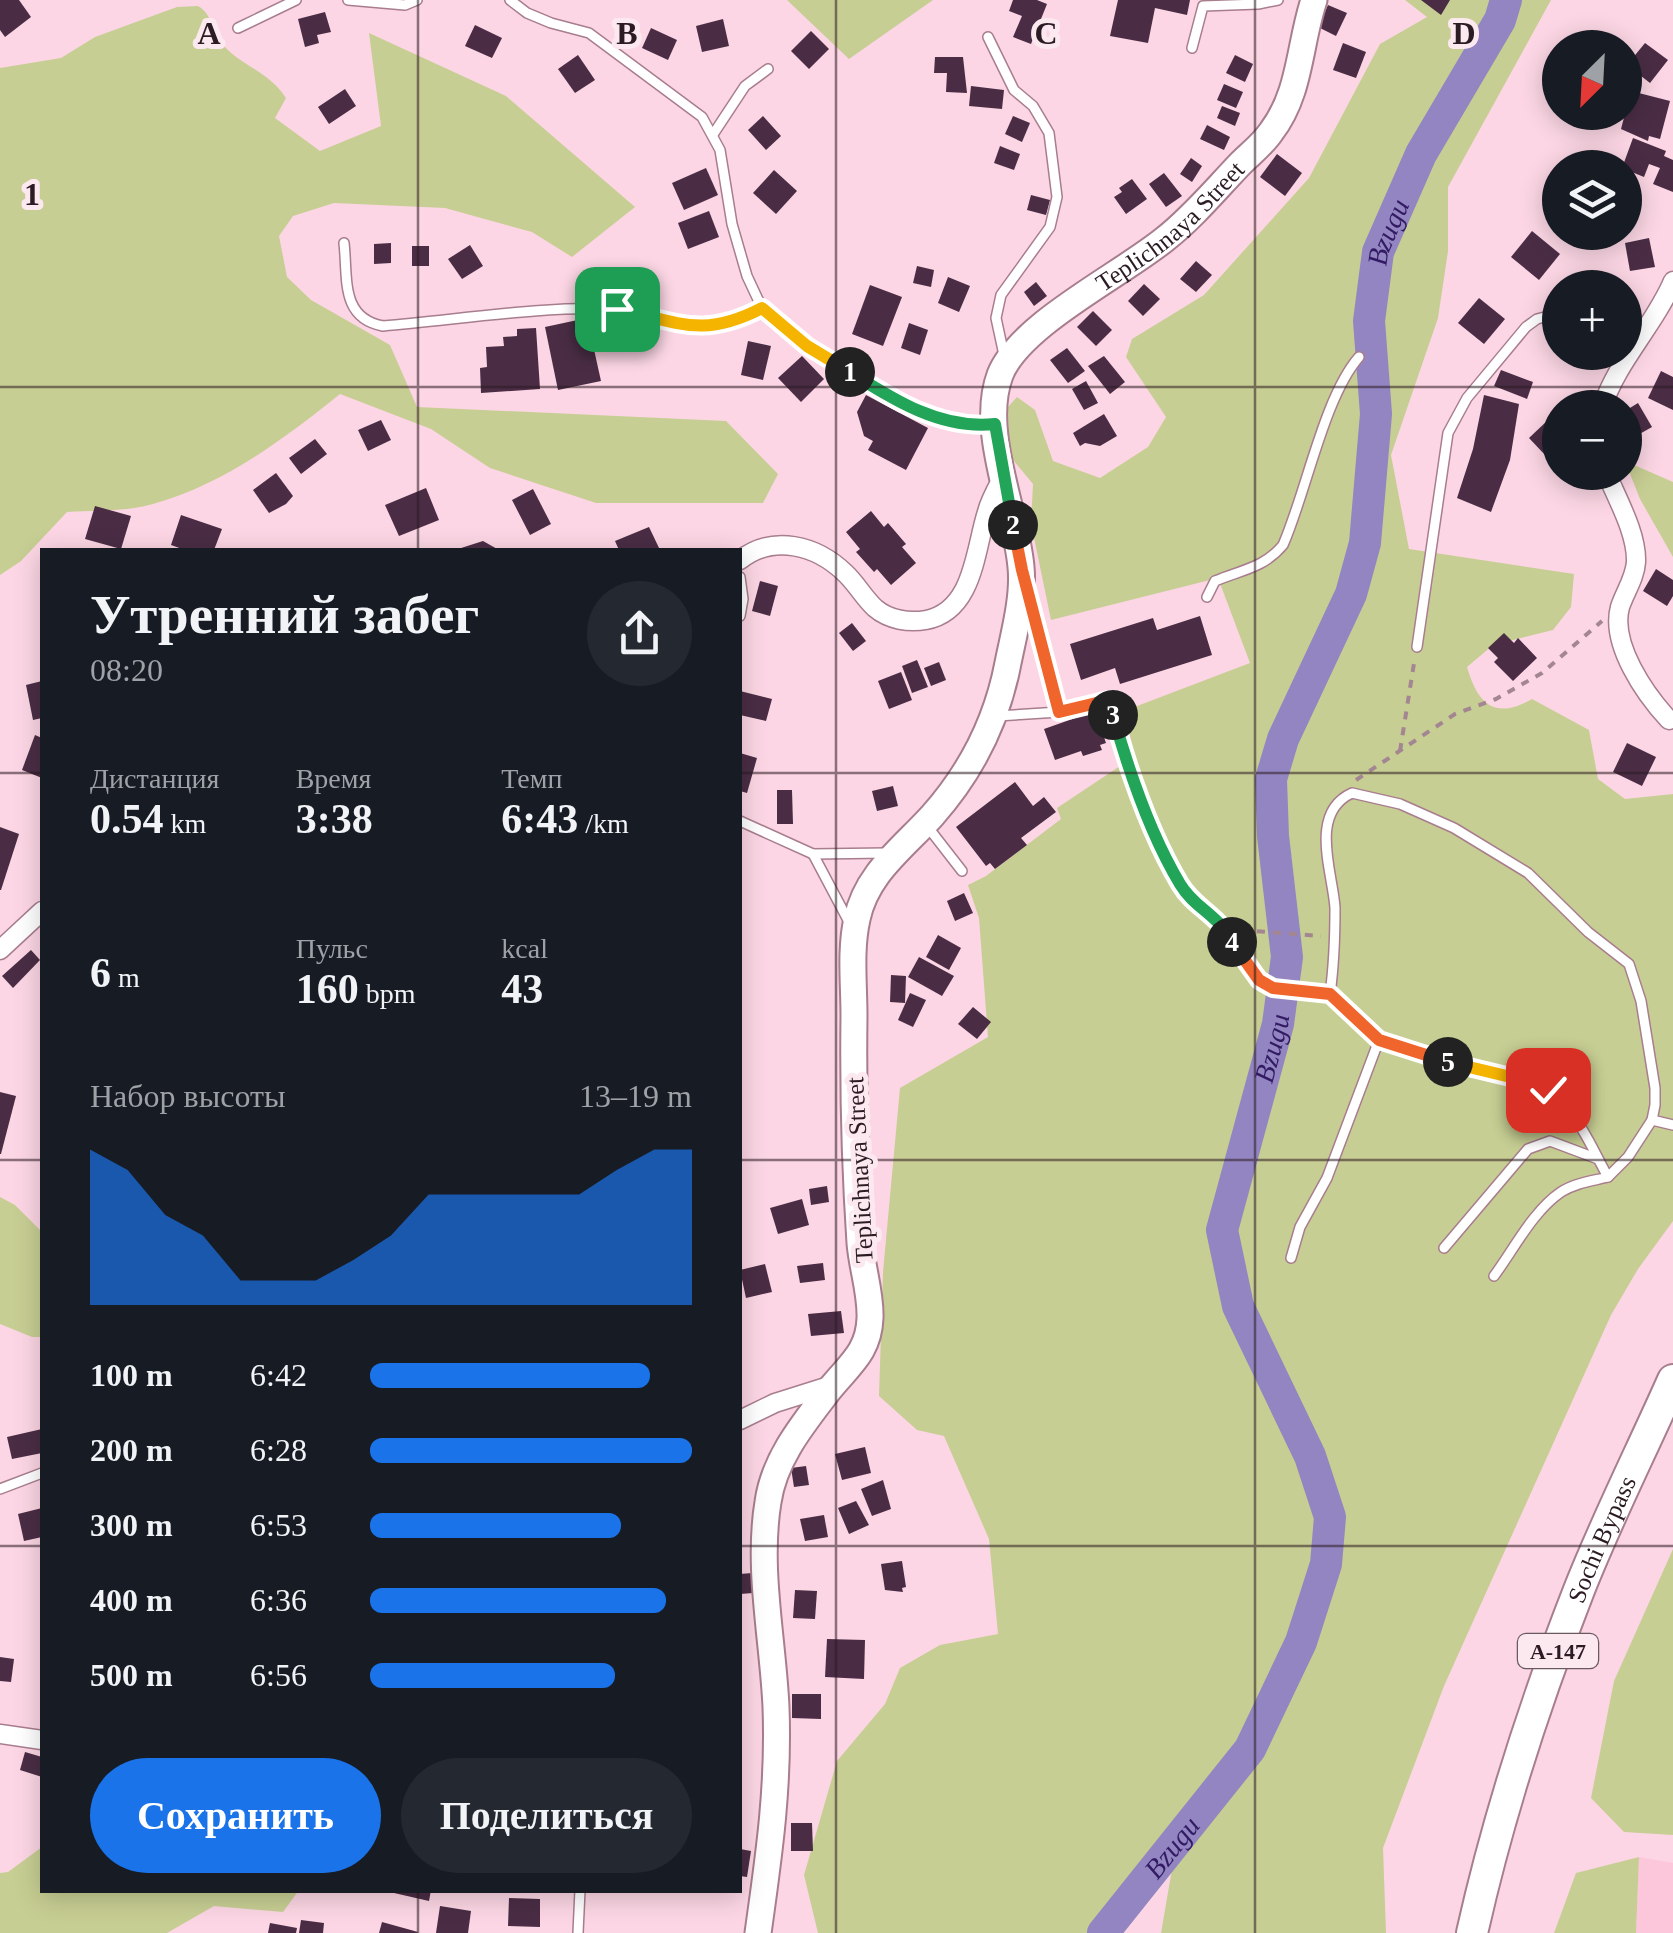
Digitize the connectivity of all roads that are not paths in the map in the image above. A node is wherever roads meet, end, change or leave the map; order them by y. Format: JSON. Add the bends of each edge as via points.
{"nodes":[{"id":1,"x":296,"y":0,"type":"edge"},
{"id":2,"x":348,"y":0,"type":"edge"},
{"id":3,"x":417,"y":0,"type":"edge"},
{"id":4,"x":510,"y":0,"type":"edge"},
{"id":5,"x":1278,"y":0,"type":"edge"},
{"id":6,"x":1314,"y":0,"type":"edge"},
{"id":7,"x":238,"y":28,"type":"dead end"},
{"id":8,"x":988,"y":37,"type":"dead end"},
{"id":9,"x":1192,"y":48,"type":"dead end"},
{"id":10,"x":768,"y":69,"type":"dead end"},
{"id":11,"x":714,"y":133,"type":"junction"},
{"id":12,"x":344,"y":243,"type":"dead end"},
{"id":13,"x":1673,"y":281,"type":"edge"},
{"id":14,"x":762,"y":308,"type":"junction"},
{"id":15,"x":1542,"y":318,"type":"edge"},
{"id":16,"x":1642,"y":337,"type":"edge"},
{"id":17,"x":1358,"y":357,"type":"dead end"},
{"id":18,"x":1005,"y":363,"type":"junction"},
{"id":19,"x":995,"y":424,"type":"junction"},
{"id":20,"x":1003,"y":476,"type":"junction"},
{"id":21,"x":1613,"y":490,"type":"edge"},
{"id":22,"x":742,"y":559,"type":"edge"},
{"id":23,"x":1022,"y":570,"type":"junction"},
{"id":24,"x":1207,"y":598,"type":"dead end"},
{"id":25,"x":1417,"y":647,"type":"road end"},
{"id":26,"x":1059,"y":712,"type":"junction"},
{"id":27,"x":994,"y":716,"type":"junction"},
{"id":28,"x":1668,"y":720,"type":"dead end"},
{"id":29,"x":742,"y":822,"type":"edge"},
{"id":30,"x":924,"y":823,"type":"junction"},
{"id":31,"x":895,"y":853,"type":"junction"},
{"id":32,"x":813,"y":854,"type":"junction"},
{"id":33,"x":962,"y":871,"type":"dead end"},
{"id":34,"x":40,"y":913,"type":"edge"},
{"id":35,"x":854,"y":934,"type":"junction"},
{"id":36,"x":0,"y":950,"type":"edge"},
{"id":37,"x":1330,"y":994,"type":"junction"},
{"id":38,"x":1379,"y":1040,"type":"junction"},
{"id":39,"x":1652,"y":1120,"type":"junction"},
{"id":40,"x":1673,"y":1124,"type":"edge"},
{"id":41,"x":1598,"y":1159,"type":"junction"},
{"id":42,"x":1608,"y":1177,"type":"junction"},
{"id":43,"x":1444,"y":1248,"type":"dead end"},
{"id":44,"x":1291,"y":1258,"type":"dead end"},
{"id":45,"x":1494,"y":1276,"type":"dead end"},
{"id":46,"x":1673,"y":1380,"type":"edge"},
{"id":47,"x":832,"y":1385,"type":"junction"},
{"id":48,"x":742,"y":1419,"type":"edge"},
{"id":49,"x":40,"y":1474,"type":"edge"},
{"id":50,"x":0,"y":1489,"type":"edge"},
{"id":51,"x":0,"y":1734,"type":"edge"},
{"id":52,"x":40,"y":1740,"type":"edge"},
{"id":53,"x":580,"y":1893,"type":"edge"},
{"id":54,"x":578,"y":1933,"type":"edge"},
{"id":55,"x":758,"y":1933,"type":"edge"},
{"id":56,"x":1472,"y":1933,"type":"edge"}],
"edges":[{"from":1,"to":7,"type":"lane"},
{"from":2,"to":3,"type":"lane"},
{"from":4,"to":11,"type":"lane","via":[[527,13],[589,33],[688,104]]},
{"from":5,"to":9,"type":"lane","via":[[1203,6]]},
{"from":6,"to":18,"type":"street","name":"Teplichnaya Street","via":[[1298,74],[1269,136],[1162,241],[1025,338]]},
{"from":8,"to":18,"type":"lane","via":[[1014,90],[1049,133],[1057,197],[1050,227],[1005,285],[997,307]]},
{"from":10,"to":11,"type":"lane","via":[[746,86]]},
{"from":11,"to":14,"type":"lane","via":[[732,224]]},
{"from":12,"to":14,"type":"lane","via":[[355,314],[383,326],[617,309],[708,327]]},
{"from":13,"to":16,"type":"street"},
{"from":14,"to":19,"type":"lane","via":[[807,346],[917,410],[968,427]]},
{"from":15,"to":25,"type":"lane","via":[[1526,327],[1448,433]]},
{"from":17,"to":24,"type":"lane","via":[[1336,396],[1283,545],[1256,568],[1215,581]]},
{"from":18,"to":19,"type":"street","name":"Teplichnaya Street","via":[[994,396]]},
{"from":19,"to":20,"type":"street","name":"Teplichnaya Street"},
{"from":20,"to":22,"type":"street","via":[[968,583],[959,600],[930,620],[908,622],[876,609],[846,574],[805,548],[768,546]]},
{"from":20,"to":23,"type":"street","name":"Teplichnaya Street"},
{"from":21,"to":28,"type":"street","via":[[1635,547],[1635,571],[1619,610],[1624,647]]},
{"from":23,"to":26,"type":"lane"},
{"from":23,"to":27,"type":"street","name":"Teplichnaya Street"},
{"from":26,"to":27,"type":"lane"},
{"from":26,"to":37,"type":"lane","via":[[1109,700],[1130,769],[1190,897],[1215,916],[1259,980],[1273,988]]},
{"from":27,"to":30,"type":"street","name":"Teplichnaya Street","via":[[978,753]]},
{"from":29,"to":32,"type":"lane"},
{"from":30,"to":31,"type":"street","name":"Teplichnaya Street"},
{"from":30,"to":33,"type":"lane"},
{"from":31,"to":32,"type":"lane"},
{"from":31,"to":35,"type":"street","name":"Teplichnaya Street","via":[[870,884]]},
{"from":32,"to":35,"type":"lane"},
{"from":34,"to":36,"type":"street"},
{"from":35,"to":47,"type":"street","name":"Teplichnaya Street","via":[[859,1223],[871,1309],[864,1351]]},
{"from":37,"to":38,"type":"lane"},
{"from":37,"to":39,"type":"lane","via":[[1336,936],[1326,837],[1338,804],[1352,793],[1400,804],[1528,872],[1629,964],[1655,1088]]},
{"from":38,"to":41,"type":"lane","via":[[1548,1090],[1579,1122]]},
{"from":38,"to":44,"type":"lane"},
{"from":39,"to":40,"type":"lane"},
{"from":39,"to":42,"type":"lane"},
{"from":41,"to":42,"type":"lane"},
{"from":41,"to":43,"type":"lane","via":[[1550,1141],[1528,1149]]},
{"from":42,"to":45,"type":"lane","via":[[1561,1192]]},
{"from":46,"to":56,"type":"highway","name":"Sochi Bypass","number":"А-147","via":[[1580,1589],[1526,1743]]},
{"from":47,"to":48,"type":"street"},
{"from":47,"to":55,"type":"street","name":"Teplichnaya Street","via":[[788,1447],[768,1499],[765,1564],[778,1787]]},
{"from":49,"to":50,"type":"lane"},
{"from":51,"to":52,"type":"street"},
{"from":53,"to":54,"type":"lane"}]}
